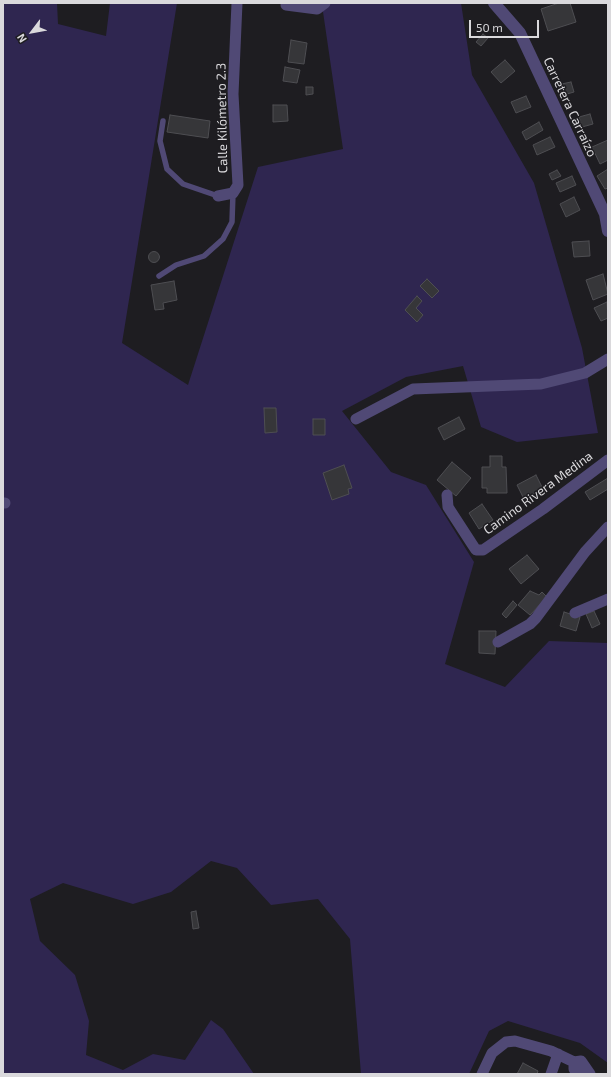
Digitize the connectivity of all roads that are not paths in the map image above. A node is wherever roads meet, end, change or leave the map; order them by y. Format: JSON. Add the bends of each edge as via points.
{"nodes":[{"id":1,"x":238,"y":3,"type":"edge"},
{"id":2,"x":325,"y":3,"type":"edge"},
{"id":3,"x":494,"y":3,"type":"edge"},
{"id":4,"x":286,"y":5,"type":"dead end"},
{"id":5,"x":163,"y":121,"type":"dead end"},
{"id":6,"x":233,"y":193,"type":"junction"},
{"id":7,"x":218,"y":196,"type":"joint"},
{"id":8,"x":608,"y":231,"type":"edge"},
{"id":9,"x":159,"y":276,"type":"dead end"},
{"id":10,"x":608,"y":359,"type":"edge"},
{"id":11,"x":356,"y":419,"type":"dead end"},
{"id":12,"x":608,"y":460,"type":"edge"},
{"id":13,"x":447,"y":495,"type":"dead end"},
{"id":14,"x":608,"y":527,"type":"edge"},
{"id":15,"x":608,"y":599,"type":"edge"},
{"id":16,"x":575,"y":613,"type":"dead end"},
{"id":17,"x":498,"y":642,"type":"dead end"},
{"id":18,"x":558,"y":1054,"type":"junction"},
{"id":19,"x":574,"y":1062,"type":"junction"},
{"id":20,"x":482,"y":1074,"type":"edge"},
{"id":21,"x":551,"y":1074,"type":"edge"},
{"id":22,"x":578,"y":1074,"type":"edge"},
{"id":23,"x":590,"y":1074,"type":"edge"}],
"edges":[{"from":1,"to":6,"type":"street","name":"Calle Kilómetro 2.3","via":[[233,94],[238,185]]},
{"from":2,"to":4,"type":"street","via":[[317,8]]},
{"from":3,"to":8,"type":"street","name":"Carretera Carraízo","via":[[520,33],[605,214]]},
{"from":5,"to":7,"type":"lane","via":[[160,141],[167,169],[183,184]]},
{"from":6,"to":7,"type":"street"},
{"from":6,"to":9,"type":"lane","via":[[232,222],[223,239],[204,256],[176,265]]},
{"from":10,"to":11,"type":"street","via":[[585,373],[541,384],[413,389]]},
{"from":12,"to":13,"type":"street","name":"Camino Rivera Medina","via":[[483,550],[476,550],[472,544],[448,507]]},
{"from":14,"to":17,"type":"street","via":[[585,552],[539,615],[530,624]]},
{"from":15,"to":16,"type":"street"},
{"from":18,"to":19,"type":"street"},
{"from":18,"to":20,"type":"street","via":[[528,1043],[515,1040],[506,1042],[492,1053]]},
{"from":18,"to":21,"type":"street"},
{"from":19,"to":22,"type":"street","via":[[574,1069]]},
{"from":19,"to":23,"type":"street","via":[[581,1061]]}]}
